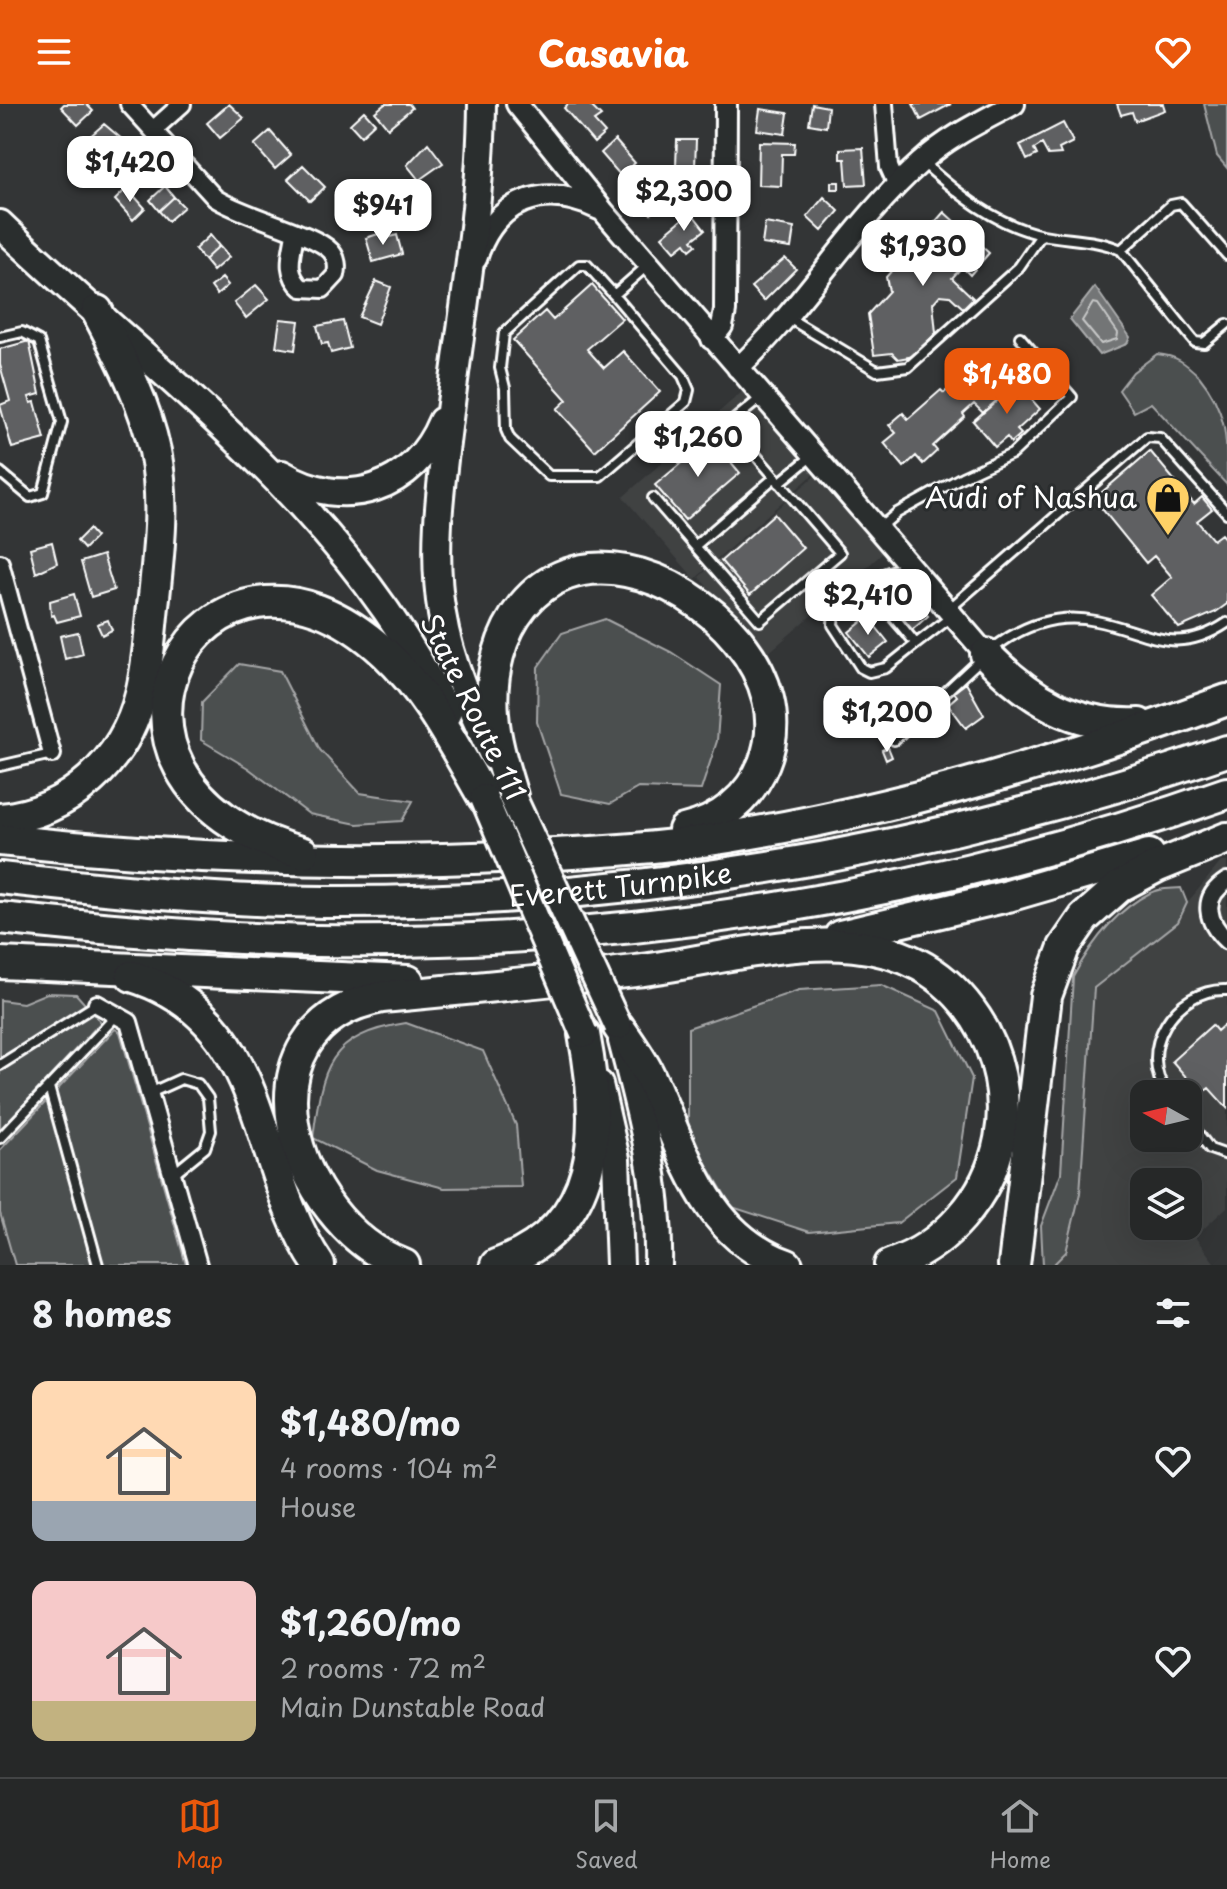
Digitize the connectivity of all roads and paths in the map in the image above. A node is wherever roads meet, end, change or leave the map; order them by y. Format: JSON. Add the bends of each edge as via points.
{"nodes":[{"id":1,"x":129,"y":104,"type":"edge"},
{"id":2,"x":182,"y":104,"type":"edge"},
{"id":3,"x":482,"y":104,"type":"edge"},
{"id":4,"x":517,"y":104,"type":"edge"},
{"id":5,"x":726,"y":104,"type":"edge"},
{"id":6,"x":884,"y":104,"type":"edge"},
{"id":7,"x":1014,"y":104,"type":"edge"},
{"id":8,"x":153,"y":130,"type":"junction"},
{"id":9,"x":921,"y":161,"type":"junction"},
{"id":10,"x":897,"y":185,"type":"junction"},
{"id":11,"x":603,"y":211,"type":"junction"},
{"id":12,"x":6,"y":234,"type":"edge"},
{"id":13,"x":295,"y":234,"type":"dead end"},
{"id":14,"x":1041,"y":235,"type":"junction"},
{"id":15,"x":1121,"y":250,"type":"junction"},
{"id":16,"x":1227,"y":255,"type":"edge"},
{"id":17,"x":649,"y":265,"type":"junction"},
{"id":18,"x":614,"y":295,"type":"junction"},
{"id":19,"x":97,"y":311,"type":"junction"},
{"id":20,"x":462,"y":317,"type":"junction"},
{"id":21,"x":787,"y":317,"type":"junction"},
{"id":22,"x":1227,"y":324,"type":"edge"},
{"id":23,"x":0,"y":337,"type":"edge"},
{"id":24,"x":1020,"y":337,"type":"dead end"},
{"id":25,"x":712,"y":339,"type":"junction"},
{"id":26,"x":738,"y":368,"type":"junction"},
{"id":27,"x":453,"y":387,"type":"junction"},
{"id":28,"x":762,"y":396,"type":"junction"},
{"id":29,"x":236,"y":442,"type":"junction"},
{"id":30,"x":812,"y":455,"type":"junction"},
{"id":31,"x":0,"y":472,"type":"edge"},
{"id":32,"x":777,"y":480,"type":"junction"},
{"id":33,"x":653,"y":498,"type":"dead end"},
{"id":34,"x":1227,"y":513,"type":"edge"},
{"id":35,"x":877,"y":530,"type":"junction"},
{"id":36,"x":695,"y":546,"type":"junction"},
{"id":37,"x":0,"y":564,"type":"edge"},
{"id":38,"x":909,"y":567,"type":"junction"},
{"id":39,"x":865,"y":581,"type":"junction"},
{"id":40,"x":949,"y":614,"type":"junction"},
{"id":41,"x":1227,"y":623,"type":"edge"},
{"id":42,"x":916,"y":644,"type":"junction"},
{"id":43,"x":986,"y":654,"type":"junction"},
{"id":44,"x":1227,"y":700,"type":"edge"},
{"id":45,"x":1172,"y":719,"type":"junction"},
{"id":46,"x":894,"y":740,"type":"dead end"},
{"id":47,"x":1227,"y":751,"type":"edge"},
{"id":48,"x":52,"y":754,"type":"joint"},
{"id":49,"x":0,"y":766,"type":"edge"},
{"id":50,"x":1227,"y":793,"type":"edge"},
{"id":51,"x":498,"y":797,"type":"junction"},
{"id":52,"x":0,"y":819,"type":"edge"},
{"id":53,"x":1227,"y":830,"type":"edge"},
{"id":54,"x":1227,"y":838,"type":"edge"},
{"id":55,"x":0,"y":840,"type":"edge"},
{"id":56,"x":576,"y":852,"type":"junction"},
{"id":57,"x":361,"y":862,"type":"junction"},
{"id":58,"x":0,"y":878,"type":"edge"},
{"id":59,"x":1227,"y":881,"type":"edge"},
{"id":60,"x":0,"y":918,"type":"edge"},
{"id":61,"x":1227,"y":941,"type":"edge"},
{"id":62,"x":803,"y":945,"type":"junction"},
{"id":63,"x":0,"y":963,"type":"edge"},
{"id":64,"x":83,"y":969,"type":"junction"},
{"id":65,"x":573,"y":977,"type":"junction"},
{"id":66,"x":1227,"y":990,"type":"edge"},
{"id":67,"x":97,"y":1004,"type":"joint"},
{"id":68,"x":118,"y":1014,"type":"junction"},
{"id":69,"x":618,"y":1026,"type":"junction"},
{"id":70,"x":584,"y":1034,"type":"junction"},
{"id":71,"x":1037,"y":1064,"type":"junction"},
{"id":72,"x":0,"y":1065,"type":"edge"},
{"id":73,"x":1160,"y":1080,"type":"edge"},
{"id":74,"x":49,"y":1087,"type":"junction"},
{"id":75,"x":149,"y":1094,"type":"junction"},
{"id":76,"x":0,"y":1138,"type":"edge"},
{"id":77,"x":1202,"y":1138,"type":"edge"},
{"id":78,"x":1227,"y":1155,"type":"edge"},
{"id":79,"x":172,"y":1174,"type":"junction"},
{"id":80,"x":98,"y":1265,"type":"edge"},
{"id":81,"x":198,"y":1265,"type":"edge"},
{"id":82,"x":319,"y":1265,"type":"edge"},
{"id":83,"x":404,"y":1265,"type":"edge"},
{"id":84,"x":496,"y":1265,"type":"edge"},
{"id":85,"x":620,"y":1265,"type":"edge"},
{"id":86,"x":658,"y":1265,"type":"edge"},
{"id":87,"x":787,"y":1265,"type":"edge"},
{"id":88,"x":890,"y":1265,"type":"edge"},
{"id":89,"x":1014,"y":1265,"type":"edge"},
{"id":90,"x":1023,"y":1265,"type":"edge"}],
"edges":[{"from":1,"to":8,"type":"street"},
{"from":2,"to":8,"type":"street"},
{"from":3,"to":20,"type":"main road","name":"State Route 111"},
{"from":4,"to":11,"type":"street"},
{"from":5,"to":25,"type":"street","via":[[725,311]]},
{"from":6,"to":10,"type":"street","via":[[889,167]]},
{"from":7,"to":9,"type":"street"},
{"from":8,"to":13,"type":"street","via":[[215,198]]},
{"from":9,"to":10,"type":"street"},
{"from":9,"to":14,"type":"lane","via":[[989,214]]},
{"from":10,"to":21,"type":"street"},
{"from":11,"to":17,"type":"street"},
{"from":11,"to":20,"type":"street","via":[[551,196],[506,211],[481,244]]},
{"from":12,"to":19,"type":"main road","name":"State Route 111"},
{"from":14,"to":15,"type":"lane"},
{"from":14,"to":21,"type":"lane","via":[[1019,267],[919,361],[894,371],[877,371]]},
{"from":15,"to":16,"type":"lane","via":[[1171,205],[1181,203]]},
{"from":15,"to":22,"type":"lane","via":[[1195,342],[1204,343]]},
{"from":17,"to":18,"type":"lane"},
{"from":17,"to":25,"type":"street"},
{"from":18,"to":18,"type":"lane","via":[[683,376],[689,390],[686,402],[600,476],[549,476],[506,430],[500,368],[504,333],[579,265],[587,265]]},
{"from":19,"to":29,"type":"main road","name":"State Route 111"},
{"from":19,"to":52,"type":"highway","via":[[139,397],[158,472],[160,539],[143,683],[126,736],[92,779],[41,810]]},
{"from":20,"to":27,"type":"main road","name":"State Route 111"},
{"from":21,"to":26,"type":"street"},
{"from":23,"to":31,"type":"lane","via":[[22,332],[39,341],[62,422],[43,493],[30,497]]},
{"from":24,"to":35,"type":"lane","via":[[1072,397],[1012,454],[910,506]]},
{"from":25,"to":26,"type":"street"},
{"from":26,"to":28,"type":"street"},
{"from":27,"to":29,"type":"main road","via":[[441,426],[423,454],[402,475],[368,491],[335,493],[307,487]]},
{"from":27,"to":51,"type":"main road","name":"State Route 111","via":[[437,523],[440,602],[459,681]]},
{"from":28,"to":30,"type":"street"},
{"from":28,"to":32,"type":"lane","via":[[729,424]]},
{"from":29,"to":51,"type":"main road","name":"State Route 111","via":[[295,496],[387,609]]},
{"from":30,"to":32,"type":"lane"},
{"from":30,"to":35,"type":"street"},
{"from":32,"to":36,"type":"lane"},
{"from":32,"to":36,"type":"lane","via":[[840,553],[760,621]]},
{"from":33,"to":36,"type":"lane"},
{"from":34,"to":40,"type":"lane","via":[[1160,438],[1147,437]]},
{"from":35,"to":38,"type":"street"},
{"from":37,"to":48,"type":"street"},
{"from":38,"to":39,"type":"lane"},
{"from":38,"to":40,"type":"street"},
{"from":39,"to":42,"type":"lane"},
{"from":39,"to":42,"type":"lane","via":[[833,613],[837,634],[861,668],[877,672]]},
{"from":40,"to":42,"type":"lane"},
{"from":40,"to":43,"type":"street"},
{"from":41,"to":43,"type":"lane","via":[[1205,635],[1166,641],[1101,622],[1062,619],[1026,627]]},
{"from":43,"to":45,"type":"highway","via":[[1019,687],[1069,715],[1122,725]]},
{"from":43,"to":46,"type":"lane"},
{"from":44,"to":45,"type":"highway"},
{"from":45,"to":56,"type":"highway","via":[[1043,763],[854,811],[689,843]]},
{"from":47,"to":58,"type":"highway","name":"Everett Turnpike","via":[[1073,801],[916,840],[634,886],[486,898],[323,902],[160,894]]},
{"from":48,"to":49,"type":"lane"},
{"from":50,"to":60,"type":"highway","name":"Everett Turnpike","via":[[1067,844],[909,883],[642,926],[480,938],[319,941]]},
{"from":51,"to":56,"type":"highway","via":[[492,682],[504,634],[529,598],[575,573],[617,569],[662,583],[709,612],[748,656],[769,701],[771,735],[758,777],[710,822]]},
{"from":51,"to":57,"type":"highway","via":[[413,684],[365,637],[320,612],[289,604],[246,606],[216,619],[185,648],[167,688],[166,730],[181,770],[213,806],[254,833],[300,852]]},
{"from":51,"to":69,"type":"main road","name":"State Route 111","bridge":true},
{"from":51,"to":70,"type":"main road","name":"State Route 111","bridge":true},
{"from":53,"to":62,"type":"highway","via":[[1029,891]]},
{"from":54,"to":71,"type":"highway","via":[[1134,878],[1084,918],[1050,979]]},
{"from":55,"to":57,"type":"highway","via":[[145,854]]},
{"from":56,"to":57,"type":"highway"},
{"from":59,"to":61,"type":"street","via":[[1212,894],[1208,914]]},
{"from":62,"to":65,"type":"highway"},
{"from":62,"to":88,"type":"highway","via":[[870,947],[929,972],[974,1015],[999,1071],[1001,1133],[982,1187],[943,1236]]},
{"from":63,"to":64,"type":"highway"},
{"from":64,"to":65,"type":"highway","via":[[424,981]]},
{"from":64,"to":82,"type":"highway","via":[[154,984],[196,1011],[220,1035],[246,1080],[285,1197]]},
{"from":65,"to":83,"type":"highway","via":[[372,999],[336,1016],[308,1046],[296,1073],[291,1107],[308,1176],[344,1227],[369,1248]]},
{"from":66,"to":73,"type":"lane","via":[[1191,999],[1166,1024],[1155,1055]]},
{"from":67,"to":68,"type":"street"},
{"from":67,"to":72,"type":"lane"},
{"from":68,"to":74,"type":"lane"},
{"from":68,"to":75,"type":"street","via":[[129,1022]]},
{"from":69,"to":86,"type":"main road","name":"State Route 111","via":[[651,1154]]},
{"from":69,"to":87,"type":"highway","via":[[646,1070],[698,1187],[718,1218],[755,1251]]},
{"from":70,"to":84,"type":"highway","via":[[595,1119],[584,1182],[548,1234]]},
{"from":70,"to":85,"type":"main road","name":"State Route 111","via":[[616,1159]]},
{"from":71,"to":89,"type":"highway"},
{"from":71,"to":90,"type":"highway"},
{"from":74,"to":76,"type":"lane"},
{"from":74,"to":80,"type":"lane"},
{"from":75,"to":79,"type":"street"},
{"from":75,"to":79,"type":"lane","via":[[181,1079],[198,1084],[208,1098],[211,1131],[205,1148]]},
{"from":77,"to":78,"type":"lane","via":[[1210,1149]]},
{"from":79,"to":81,"type":"street"}]}
